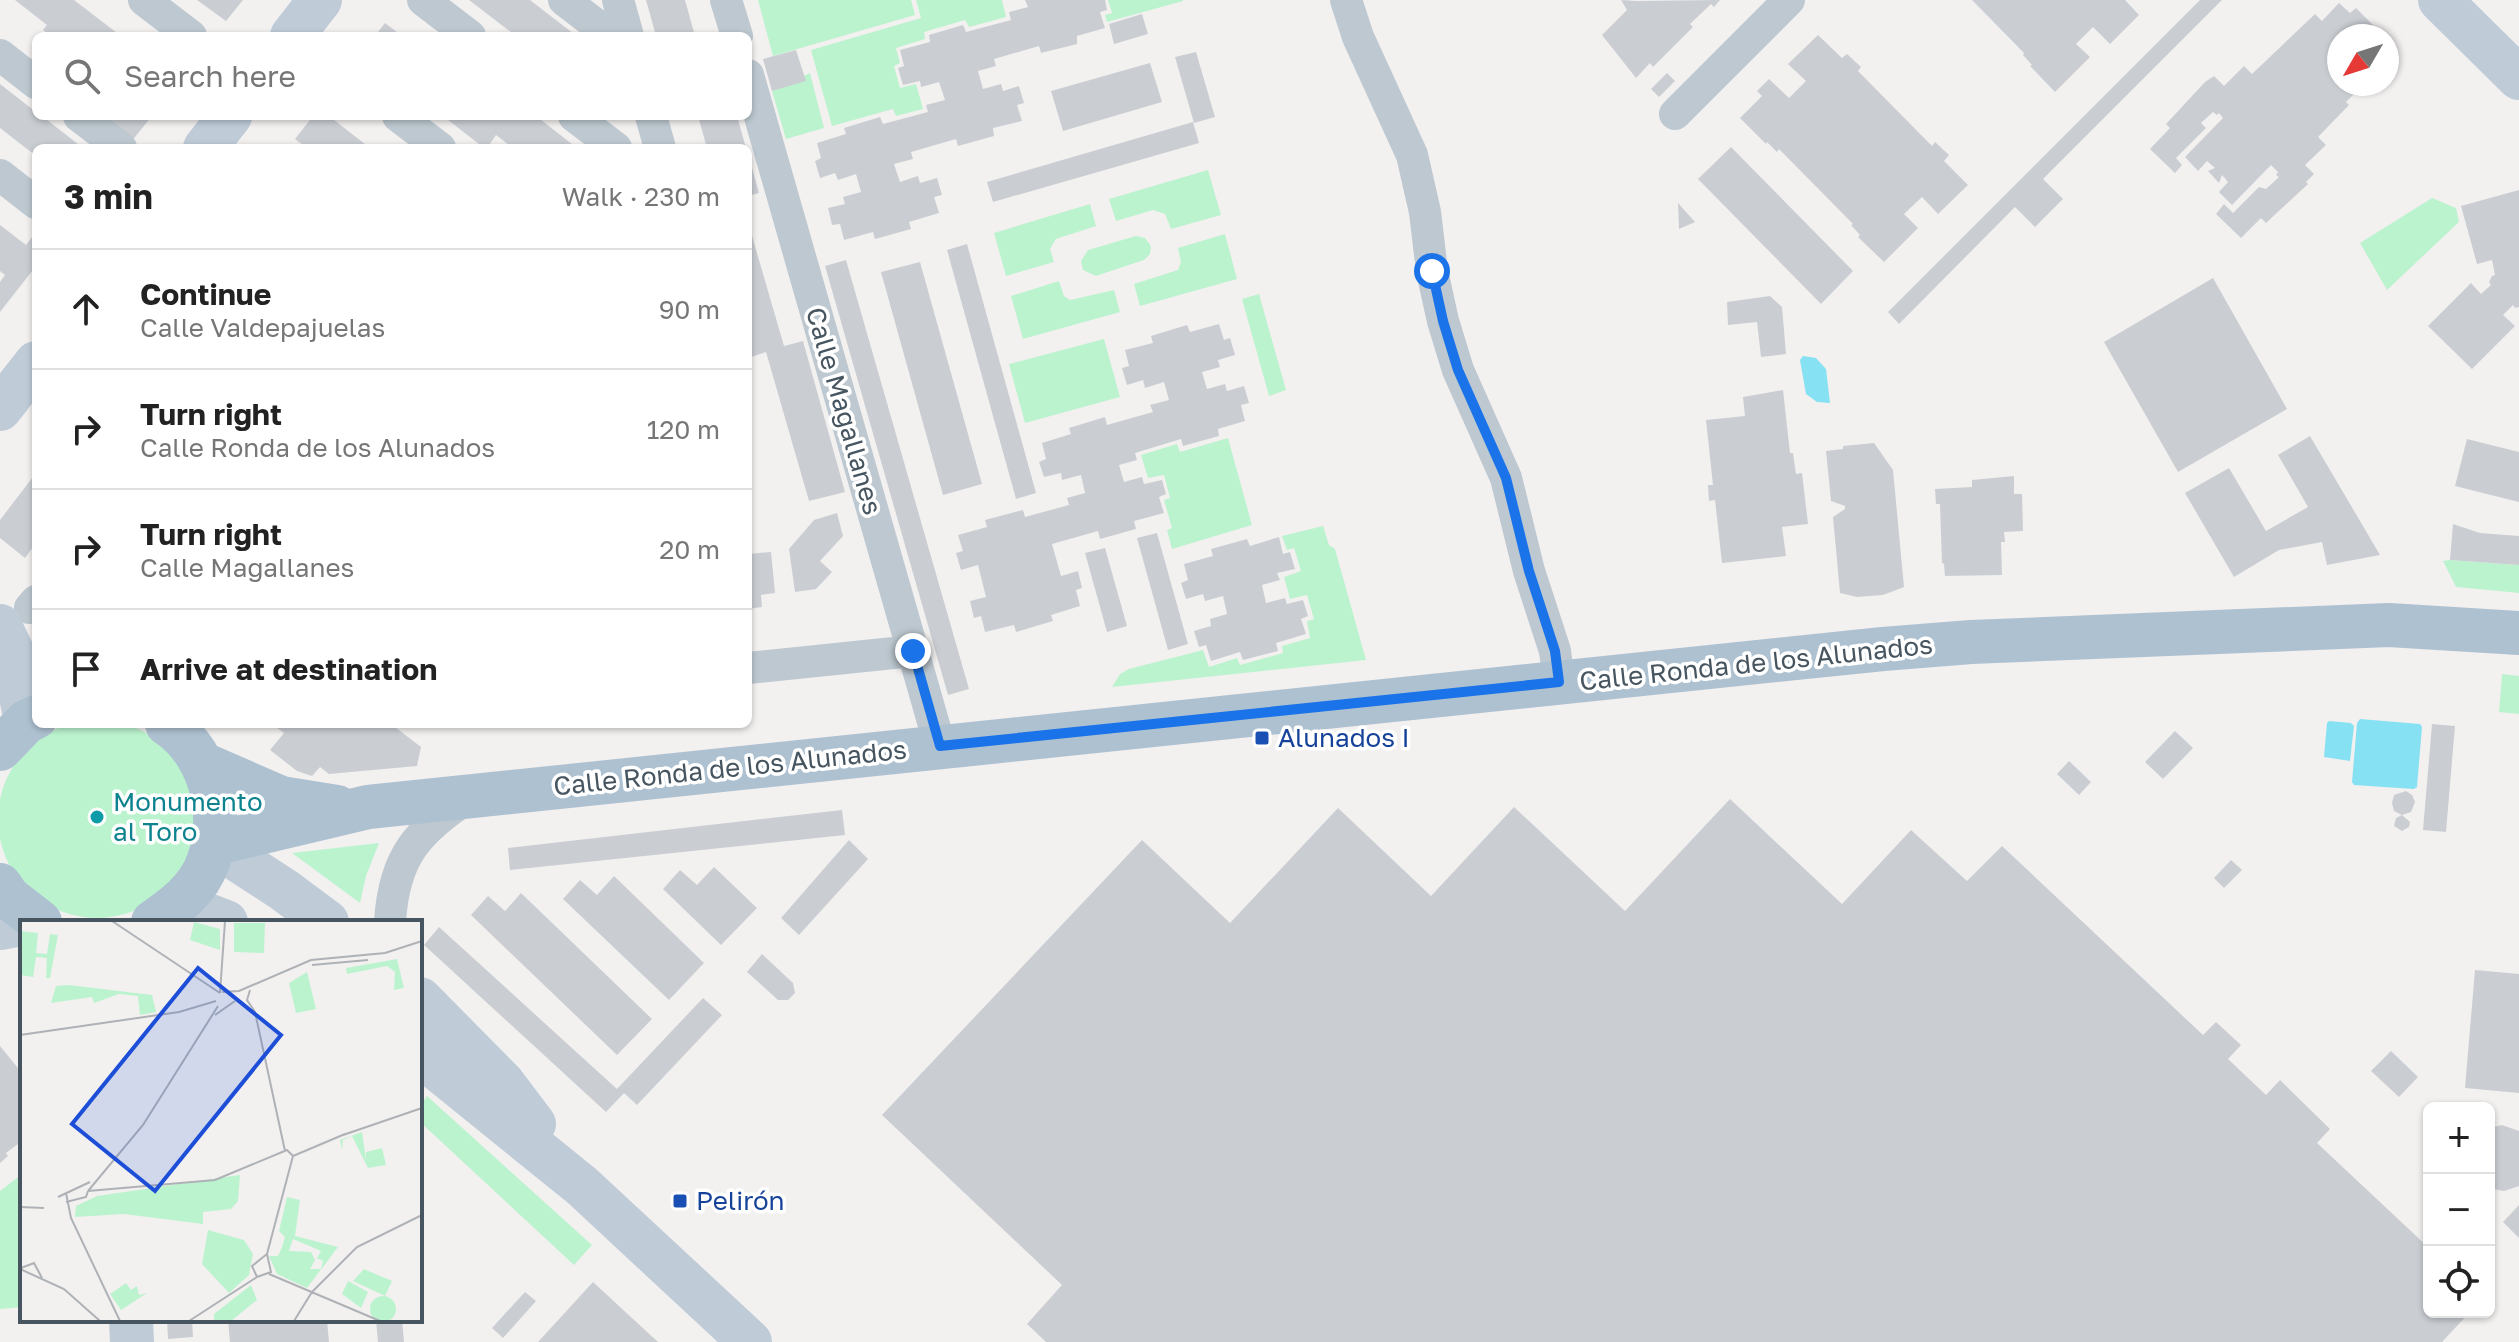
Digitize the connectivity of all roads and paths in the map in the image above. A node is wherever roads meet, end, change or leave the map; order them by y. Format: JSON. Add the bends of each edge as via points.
{"nodes":[{"id":1,"x":144,"y":0,"type":"edge"},
{"id":2,"x":320,"y":0,"type":"edge"},
{"id":3,"x":423,"y":0,"type":"edge"},
{"id":4,"x":564,"y":0,"type":"edge"},
{"id":5,"x":618,"y":0,"type":"edge"},
{"id":6,"x":726,"y":0,"type":"edge"},
{"id":7,"x":1346,"y":0,"type":"edge"},
{"id":8,"x":1789,"y":0,"type":"edge"},
{"id":9,"x":2440,"y":0,"type":"edge"},
{"id":10,"x":186,"y":32,"type":"edge"},
{"id":11,"x":295,"y":32,"type":"edge"},
{"id":12,"x":465,"y":32,"type":"edge"},
{"id":13,"x":606,"y":32,"type":"edge"},
{"id":14,"x":627,"y":32,"type":"edge"},
{"id":15,"x":736,"y":32,"type":"edge"},
{"id":16,"x":0,"y":55,"type":"edge"},
{"id":17,"x":2519,"y":78,"type":"edge"},
{"id":18,"x":32,"y":80,"type":"edge"},
{"id":19,"x":752,"y":89,"type":"edge"},
{"id":20,"x":1675,"y":114,"type":"dead end"},
{"id":21,"x":84,"y":120,"type":"edge"},
{"id":22,"x":227,"y":120,"type":"edge"},
{"id":23,"x":403,"y":120,"type":"edge"},
{"id":24,"x":579,"y":120,"type":"edge"},
{"id":25,"x":652,"y":120,"type":"edge"},
{"id":26,"x":116,"y":144,"type":"edge"},
{"id":27,"x":208,"y":144,"type":"edge"},
{"id":28,"x":435,"y":144,"type":"edge"},
{"id":29,"x":611,"y":144,"type":"edge"},
{"id":30,"x":659,"y":144,"type":"edge"},
{"id":31,"x":0,"y":175,"type":"edge"},
{"id":32,"x":32,"y":200,"type":"edge"},
{"id":33,"x":32,"y":368,"type":"edge"},
{"id":34,"x":0,"y":409,"type":"edge"},
{"id":35,"x":20,"y":614,"type":"edge"},
{"id":36,"x":2519,"y":633,"type":"edge"},
{"id":37,"x":913,"y":651,"type":"junction"},
{"id":38,"x":752,"y":668,"type":"edge"},
{"id":39,"x":1559,"y":682,"type":"junction"},
{"id":40,"x":15,"y":728,"type":"edge"},
{"id":41,"x":173,"y":728,"type":"edge"},
{"id":42,"x":940,"y":746,"type":"junction"},
{"id":43,"x":203,"y":764,"type":"junction"},
{"id":44,"x":471,"y":796,"type":"junction"},
{"id":45,"x":351,"y":809,"type":"junction"},
{"id":46,"x":213,"y":844,"type":"junction"},
{"id":47,"x":0,"y":885,"type":"edge"},
{"id":48,"x":166,"y":913,"type":"edge"},
{"id":49,"x":35,"y":920,"type":"edge"},
{"id":50,"x":213,"y":920,"type":"edge"},
{"id":51,"x":324,"y":920,"type":"edge"},
{"id":52,"x":390,"y":920,"type":"edge"},
{"id":53,"x":20,"y":924,"type":"edge"},
{"id":54,"x":0,"y":928,"type":"edge"},
{"id":55,"x":422,"y":1001,"type":"edge"},
{"id":56,"x":422,"y":1057,"type":"edge"},
{"id":57,"x":582,"y":1186,"type":"junction"},
{"id":58,"x":131,"y":1322,"type":"edge"},
{"id":59,"x":132,"y":1342,"type":"edge"},
{"id":60,"x":750,"y":1342,"type":"edge"}],
"edges":[{"from":1,"to":10,"type":"street"},
{"from":2,"to":11,"type":"main road"},
{"from":3,"to":12,"type":"street"},
{"from":4,"to":13,"type":"street"},
{"from":5,"to":14,"type":"street"},
{"from":6,"to":15,"type":"street"},
{"from":7,"to":39,"type":"street","via":[[1412,155],[1443,321],[1458,370],[1506,478]]},
{"from":8,"to":20,"type":"street"},
{"from":9,"to":17,"type":"main road"},
{"from":16,"to":18,"type":"street"},
{"from":19,"to":37,"type":"street","name":"Calle Magallanes"},
{"from":21,"to":26,"type":"street"},
{"from":22,"to":27,"type":"main road"},
{"from":23,"to":28,"type":"street"},
{"from":24,"to":29,"type":"street"},
{"from":25,"to":30,"type":"street"},
{"from":31,"to":32,"type":"street"},
{"from":33,"to":34,"type":"main road"},
{"from":35,"to":40,"type":"main road","via":[[12,651]]},
{"from":36,"to":39,"type":"main road","name":"Calle Ronda de los Alunados","via":[[2389,625],[1971,642]]},
{"from":37,"to":38,"type":"street"},
{"from":37,"to":42,"type":"street","name":"Calle Magallanes"},
{"from":39,"to":42,"type":"main road","name":"Calle Ronda de los Alunados"},
{"from":41,"to":43,"type":"main road"},
{"from":42,"to":44,"type":"main road","name":"Calle Ronda de los Alunados"},
{"from":43,"to":45,"type":"main road","name":"Calle Ronda de los Alunados","via":[[281,798]]},
{"from":43,"to":46,"type":"main road","via":[[215,803]]},
{"from":44,"to":45,"type":"main road","name":"Calle Ronda de los Alunados"},
{"from":44,"to":52,"type":"street","via":[[410,850],[392,892]]},
{"from":45,"to":46,"type":"main road","name":"Calle Ronda de los Alunados"},
{"from":46,"to":48,"type":"main road","via":[[200,879]]},
{"from":46,"to":51,"type":"main road"},
{"from":47,"to":49,"type":"main road"},
{"from":48,"to":50,"type":"main road"},
{"from":53,"to":54,"type":"main road"},
{"from":55,"to":57,"type":"main road","via":[[503,1083]]},
{"from":56,"to":57,"type":"main road"},
{"from":57,"to":60,"type":"main road"},
{"from":58,"to":59,"type":"main road"}]}
